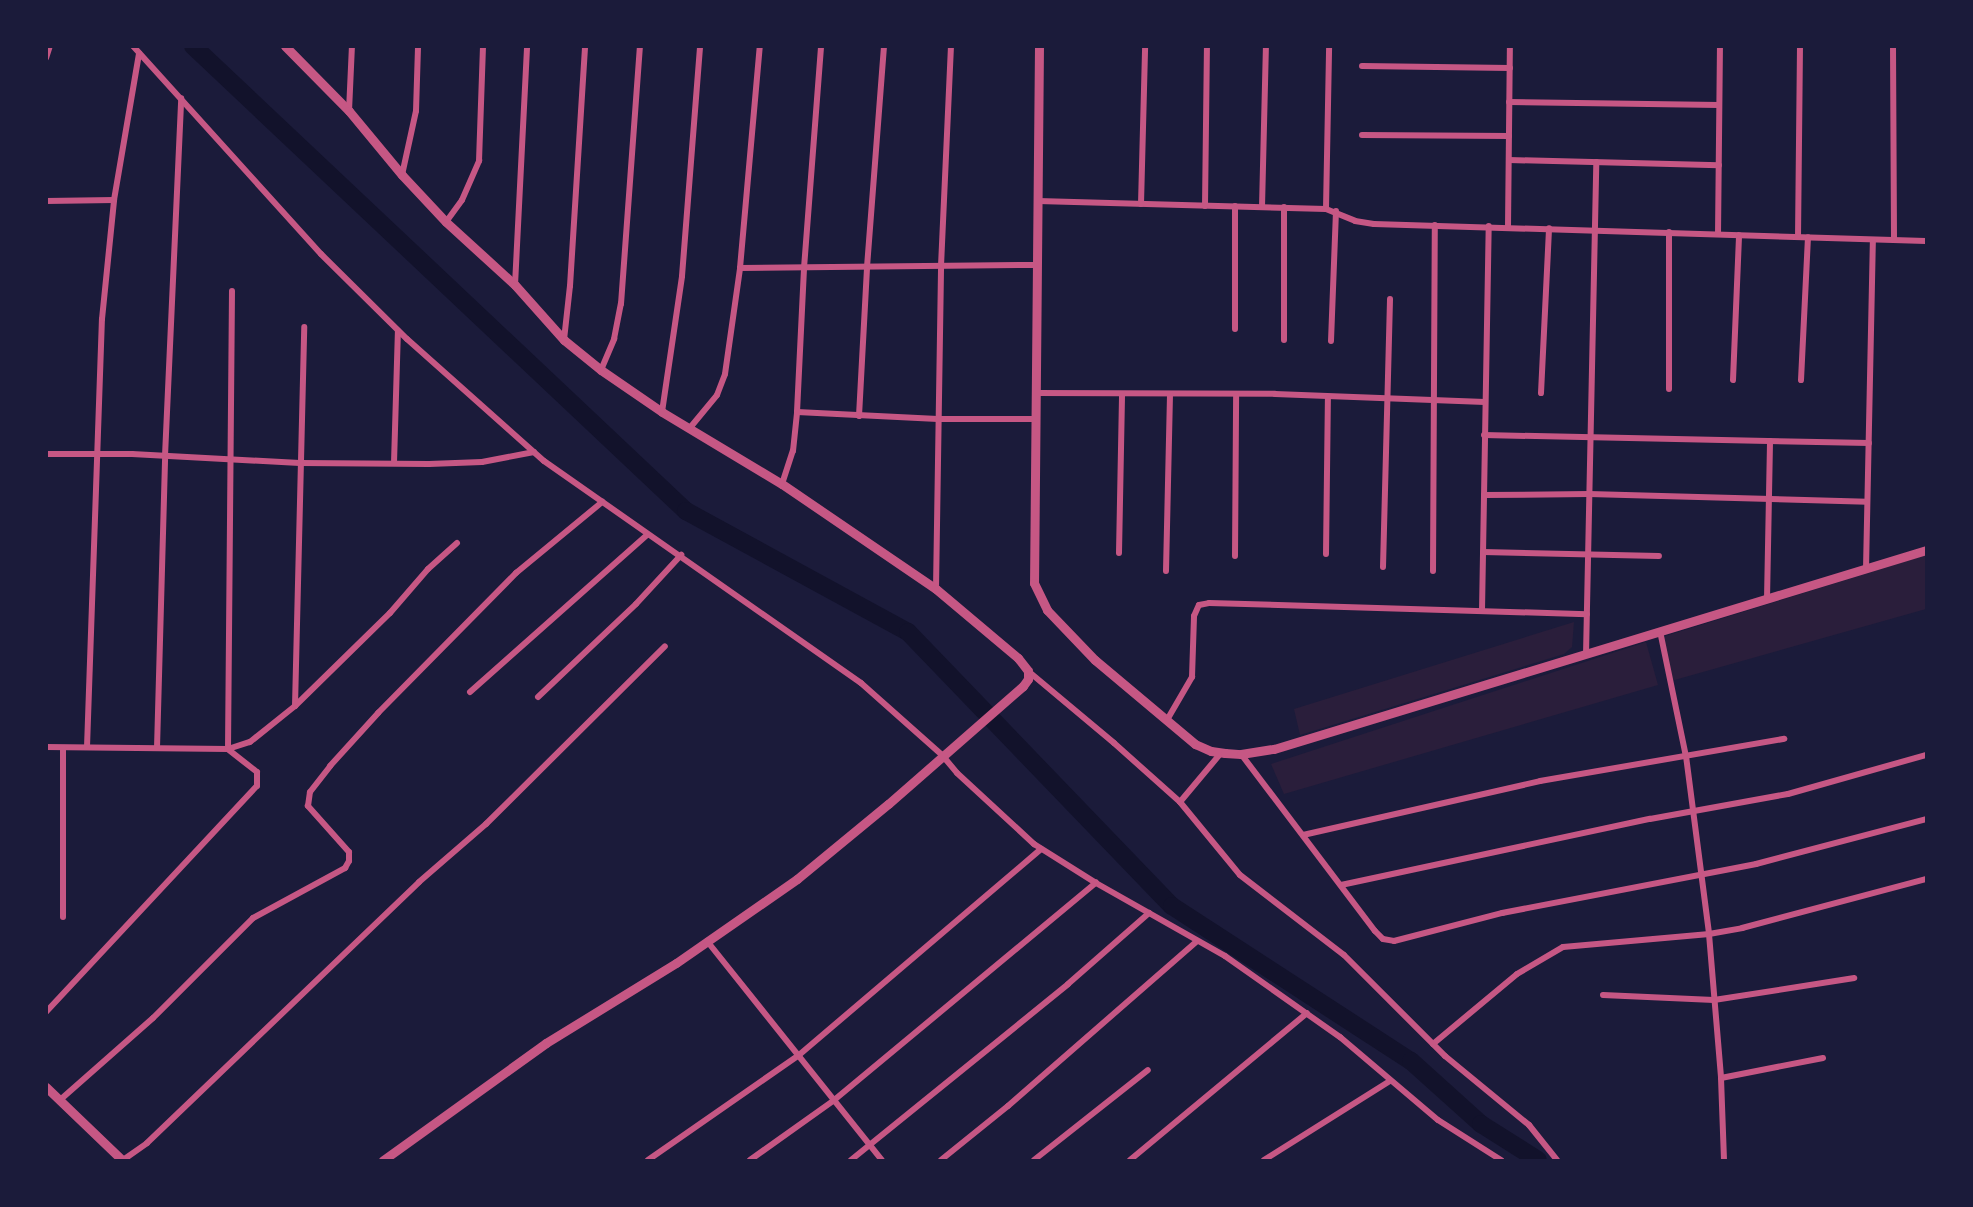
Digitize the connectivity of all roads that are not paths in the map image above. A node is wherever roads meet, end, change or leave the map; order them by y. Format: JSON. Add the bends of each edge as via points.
{"nodes":[{"id":1,"x":50,"y":46,"type":"edge"},
{"id":2,"x":133,"y":46,"type":"edge"},
{"id":3,"x":285,"y":46,"type":"edge"},
{"id":4,"x":352,"y":46,"type":"edge"},
{"id":5,"x":418,"y":46,"type":"edge"},
{"id":6,"x":483,"y":46,"type":"edge"},
{"id":7,"x":527,"y":46,"type":"edge"},
{"id":8,"x":585,"y":46,"type":"edge"},
{"id":9,"x":640,"y":46,"type":"edge"},
{"id":10,"x":700,"y":46,"type":"edge"},
{"id":11,"x":760,"y":46,"type":"edge"},
{"id":12,"x":821,"y":46,"type":"edge"},
{"id":13,"x":884,"y":46,"type":"edge"},
{"id":14,"x":951,"y":46,"type":"edge"},
{"id":15,"x":1039,"y":46,"type":"edge"},
{"id":16,"x":1145,"y":46,"type":"edge"},
{"id":17,"x":1208,"y":46,"type":"edge"},
{"id":18,"x":1266,"y":46,"type":"edge"},
{"id":19,"x":1329,"y":46,"type":"edge"},
{"id":20,"x":1510,"y":46,"type":"edge"},
{"id":21,"x":1720,"y":46,"type":"edge"},
{"id":22,"x":1800,"y":46,"type":"edge"},
{"id":23,"x":1893,"y":46,"type":"edge"},
{"id":24,"x":139,"y":53,"type":"junction"},
{"id":25,"x":46,"y":58,"type":"edge"},
{"id":26,"x":1362,"y":66,"type":"dead end"},
{"id":27,"x":1510,"y":68,"type":"junction"},
{"id":28,"x":181,"y":97,"type":"junction"},
{"id":29,"x":1509,"y":102,"type":"junction"},
{"id":30,"x":1719,"y":105,"type":"junction"},
{"id":31,"x":349,"y":111,"type":"junction"},
{"id":32,"x":1362,"y":135,"type":"dead end"},
{"id":33,"x":1509,"y":136,"type":"junction"},
{"id":34,"x":1509,"y":160,"type":"junction"},
{"id":35,"x":1596,"y":162,"type":"junction"},
{"id":36,"x":1719,"y":165,"type":"junction"},
{"id":37,"x":402,"y":175,"type":"junction"},
{"id":38,"x":114,"y":200,"type":"junction"},
{"id":39,"x":46,"y":201,"type":"edge"},
{"id":40,"x":1038,"y":201,"type":"junction"},
{"id":41,"x":1141,"y":204,"type":"junction"},
{"id":42,"x":1205,"y":206,"type":"junction"},
{"id":43,"x":1235,"y":206,"type":"junction"},
{"id":44,"x":1262,"y":207,"type":"junction"},
{"id":45,"x":1284,"y":207,"type":"junction"},
{"id":46,"x":1326,"y":209,"type":"junction"},
{"id":47,"x":1336,"y":211,"type":"junction"},
{"id":48,"x":446,"y":222,"type":"junction"},
{"id":49,"x":1435,"y":225,"type":"junction"},
{"id":50,"x":1489,"y":226,"type":"junction"},
{"id":51,"x":1508,"y":227,"type":"junction"},
{"id":52,"x":1549,"y":228,"type":"junction"},
{"id":53,"x":1594,"y":230,"type":"junction"},
{"id":54,"x":1669,"y":232,"type":"junction"},
{"id":55,"x":1718,"y":234,"type":"junction"},
{"id":56,"x":1739,"y":235,"type":"junction"},
{"id":57,"x":1798,"y":237,"type":"junction"},
{"id":58,"x":1808,"y":237,"type":"junction"},
{"id":59,"x":1873,"y":240,"type":"junction"},
{"id":60,"x":1894,"y":240,"type":"junction"},
{"id":61,"x":1926,"y":241,"type":"edge"},
{"id":62,"x":1037,"y":265,"type":"junction"},
{"id":63,"x":941,"y":266,"type":"junction"},
{"id":64,"x":867,"y":267,"type":"junction"},
{"id":65,"x":740,"y":268,"type":"junction"},
{"id":66,"x":804,"y":268,"type":"junction"},
{"id":67,"x":515,"y":285,"type":"junction"},
{"id":68,"x":232,"y":291,"type":"dead end"},
{"id":69,"x":1390,"y":299,"type":"dead end"},
{"id":70,"x":304,"y":327,"type":"dead end"},
{"id":71,"x":1235,"y":329,"type":"dead end"},
{"id":72,"x":398,"y":331,"type":"junction"},
{"id":73,"x":564,"y":340,"type":"junction"},
{"id":74,"x":1284,"y":340,"type":"dead end"},
{"id":75,"x":1332,"y":341,"type":"dead end"},
{"id":76,"x":602,"y":370,"type":"junction"},
{"id":77,"x":1733,"y":380,"type":"dead end"},
{"id":78,"x":1802,"y":380,"type":"dead end"},
{"id":79,"x":1669,"y":389,"type":"dead end"},
{"id":80,"x":1036,"y":393,"type":"junction"},
{"id":81,"x":1541,"y":393,"type":"dead end"},
{"id":82,"x":1122,"y":394,"type":"junction"},
{"id":83,"x":1170,"y":394,"type":"junction"},
{"id":84,"x":1236,"y":396,"type":"junction"},
{"id":85,"x":1328,"y":397,"type":"junction"},
{"id":86,"x":1387,"y":399,"type":"junction"},
{"id":87,"x":1432,"y":400,"type":"junction"},
{"id":88,"x":1485,"y":402,"type":"junction"},
{"id":89,"x":662,"y":412,"type":"junction"},
{"id":90,"x":797,"y":412,"type":"junction"},
{"id":91,"x":860,"y":416,"type":"junction"},
{"id":92,"x":938,"y":419,"type":"junction"},
{"id":93,"x":1035,"y":419,"type":"junction"},
{"id":94,"x":689,"y":429,"type":"junction"},
{"id":95,"x":1484,"y":435,"type":"junction"},
{"id":96,"x":1590,"y":437,"type":"junction"},
{"id":97,"x":1770,"y":441,"type":"junction"},
{"id":98,"x":1869,"y":443,"type":"junction"},
{"id":99,"x":534,"y":452,"type":"junction"},
{"id":100,"x":46,"y":454,"type":"edge"},
{"id":101,"x":96,"y":454,"type":"junction"},
{"id":102,"x":165,"y":456,"type":"junction"},
{"id":103,"x":230,"y":459,"type":"junction"},
{"id":104,"x":300,"y":463,"type":"junction"},
{"id":105,"x":394,"y":463,"type":"junction"},
{"id":106,"x":782,"y":484,"type":"junction"},
{"id":107,"x":1589,"y":494,"type":"junction"},
{"id":108,"x":1484,"y":495,"type":"junction"},
{"id":109,"x":1770,"y":500,"type":"junction"},
{"id":110,"x":602,"y":502,"type":"junction"},
{"id":111,"x":1867,"y":502,"type":"junction"},
{"id":112,"x":647,"y":534,"type":"junction"},
{"id":113,"x":458,"y":543,"type":"dead end"},
{"id":114,"x":1926,"y":550,"type":"edge"},
{"id":115,"x":1484,"y":552,"type":"junction"},
{"id":116,"x":1119,"y":553,"type":"dead end"},
{"id":117,"x":1326,"y":554,"type":"dead end"},
{"id":118,"x":681,"y":555,"type":"junction"},
{"id":119,"x":1588,"y":555,"type":"junction"},
{"id":120,"x":1235,"y":556,"type":"dead end"},
{"id":121,"x":1659,"y":556,"type":"dead end"},
{"id":122,"x":1383,"y":567,"type":"dead end"},
{"id":123,"x":1866,"y":569,"type":"junction"},
{"id":124,"x":1166,"y":571,"type":"dead end"},
{"id":125,"x":1432,"y":571,"type":"dead end"},
{"id":126,"x":936,"y":589,"type":"junction"},
{"id":127,"x":1767,"y":599,"type":"junction"},
{"id":128,"x":1482,"y":611,"type":"junction"},
{"id":129,"x":1587,"y":614,"type":"junction"},
{"id":130,"x":1660,"y":631,"type":"junction"},
{"id":131,"x":665,"y":646,"type":"dead end"},
{"id":132,"x":1586,"y":655,"type":"junction"},
{"id":133,"x":1028,"y":671,"type":"junction"},
{"id":134,"x":470,"y":692,"type":"dead end"},
{"id":135,"x":538,"y":698,"type":"dead end"},
{"id":136,"x":295,"y":706,"type":"junction"},
{"id":137,"x":1167,"y":720,"type":"junction"},
{"id":138,"x":1785,"y":739,"type":"dead end"},
{"id":139,"x":46,"y":747,"type":"edge"},
{"id":140,"x":87,"y":747,"type":"junction"},
{"id":141,"x":63,"y":748,"type":"junction"},
{"id":142,"x":157,"y":748,"type":"junction"},
{"id":143,"x":228,"y":749,"type":"junction"},
{"id":144,"x":1221,"y":753,"type":"junction"},
{"id":145,"x":1241,"y":754,"type":"junction"},
{"id":146,"x":942,"y":755,"type":"junction"},
{"id":147,"x":1926,"y":755,"type":"edge"},
{"id":148,"x":1686,"y":756,"type":"junction"},
{"id":149,"x":1180,"y":802,"type":"junction"},
{"id":150,"x":1693,"y":811,"type":"junction"},
{"id":151,"x":1926,"y":819,"type":"edge"},
{"id":152,"x":1303,"y":835,"type":"junction"},
{"id":153,"x":1041,"y":849,"type":"junction"},
{"id":154,"x":1700,"y":875,"type":"junction"},
{"id":155,"x":1926,"y":879,"type":"edge"},
{"id":156,"x":1096,"y":884,"type":"junction"},
{"id":157,"x":1341,"y":885,"type":"junction"},
{"id":158,"x":1149,"y":913,"type":"junction"},
{"id":159,"x":63,"y":917,"type":"dead end"},
{"id":160,"x":1709,"y":934,"type":"junction"},
{"id":161,"x":707,"y":941,"type":"junction"},
{"id":162,"x":1197,"y":941,"type":"junction"},
{"id":163,"x":1854,"y":978,"type":"dead end"},
{"id":164,"x":1603,"y":995,"type":"dead end"},
{"id":165,"x":1714,"y":1000,"type":"junction"},
{"id":166,"x":46,"y":1012,"type":"edge"},
{"id":167,"x":1307,"y":1013,"type":"junction"},
{"id":168,"x":1433,"y":1044,"type":"junction"},
{"id":169,"x":799,"y":1055,"type":"junction"},
{"id":170,"x":1823,"y":1058,"type":"dead end"},
{"id":171,"x":1148,"y":1070,"type":"dead end"},
{"id":172,"x":1721,"y":1078,"type":"junction"},
{"id":173,"x":1390,"y":1081,"type":"junction"},
{"id":174,"x":46,"y":1087,"type":"edge"},
{"id":175,"x":60,"y":1100,"type":"junction"},
{"id":176,"x":833,"y":1101,"type":"junction"},
{"id":177,"x":871,"y":1146,"type":"junction"},
{"id":178,"x":123,"y":1161,"type":"edge"},
{"id":179,"x":383,"y":1161,"type":"edge"},
{"id":180,"x":648,"y":1161,"type":"edge"},
{"id":181,"x":750,"y":1161,"type":"edge"},
{"id":182,"x":851,"y":1161,"type":"edge"},
{"id":183,"x":882,"y":1161,"type":"edge"},
{"id":184,"x":941,"y":1161,"type":"edge"},
{"id":185,"x":1034,"y":1161,"type":"edge"},
{"id":186,"x":1130,"y":1161,"type":"edge"},
{"id":187,"x":1264,"y":1161,"type":"edge"},
{"id":188,"x":1501,"y":1161,"type":"edge"},
{"id":189,"x":1557,"y":1161,"type":"edge"},
{"id":190,"x":1724,"y":1161,"type":"edge"}],
"edges":[{"from":1,"to":25,"type":"street"},
{"from":2,"to":24,"type":"street"},
{"from":3,"to":31,"type":"street"},
{"from":4,"to":31,"type":"street"},
{"from":5,"to":37,"type":"street","via":[[416,111]]},
{"from":6,"to":48,"type":"street","via":[[479,161],[462,200]]},
{"from":7,"to":67,"type":"street"},
{"from":8,"to":73,"type":"street"},
{"from":9,"to":76,"type":"street","via":[[621,304]]},
{"from":10,"to":89,"type":"street","via":[[682,276]]},
{"from":11,"to":65,"type":"street"},
{"from":12,"to":66,"type":"street"},
{"from":13,"to":64,"type":"street"},
{"from":14,"to":63,"type":"street"},
{"from":15,"to":40,"type":"street"},
{"from":16,"to":41,"type":"street"},
{"from":17,"to":42,"type":"street"},
{"from":18,"to":44,"type":"street"},
{"from":19,"to":46,"type":"street"},
{"from":20,"to":27,"type":"street"},
{"from":21,"to":30,"type":"street"},
{"from":22,"to":57,"type":"street"},
{"from":23,"to":60,"type":"street"},
{"from":24,"to":28,"type":"street"},
{"from":24,"to":38,"type":"street"},
{"from":26,"to":27,"type":"street"},
{"from":27,"to":29,"type":"street"},
{"from":28,"to":72,"type":"street","via":[[290,221]]},
{"from":28,"to":102,"type":"street"},
{"from":29,"to":30,"type":"street"},
{"from":29,"to":33,"type":"street"},
{"from":30,"to":36,"type":"street"},
{"from":31,"to":37,"type":"street"},
{"from":32,"to":33,"type":"street"},
{"from":33,"to":34,"type":"street"},
{"from":34,"to":35,"type":"street"},
{"from":34,"to":51,"type":"street"},
{"from":35,"to":36,"type":"street"},
{"from":35,"to":53,"type":"street"},
{"from":36,"to":55,"type":"street"},
{"from":37,"to":48,"type":"street"},
{"from":38,"to":39,"type":"street"},
{"from":38,"to":101,"type":"street","via":[[102,319]]},
{"from":40,"to":41,"type":"street"},
{"from":40,"to":62,"type":"street"},
{"from":41,"to":42,"type":"street"},
{"from":42,"to":43,"type":"street"},
{"from":43,"to":44,"type":"street"},
{"from":43,"to":71,"type":"street"},
{"from":44,"to":45,"type":"street"},
{"from":45,"to":46,"type":"street"},
{"from":45,"to":74,"type":"street"},
{"from":46,"to":47,"type":"street"},
{"from":47,"to":49,"type":"street","via":[[1365,223]]},
{"from":47,"to":75,"type":"street"},
{"from":48,"to":67,"type":"street"},
{"from":49,"to":50,"type":"street"},
{"from":49,"to":87,"type":"street"},
{"from":50,"to":51,"type":"street"},
{"from":50,"to":88,"type":"street"},
{"from":51,"to":52,"type":"street"},
{"from":52,"to":53,"type":"street"},
{"from":52,"to":81,"type":"street"},
{"from":53,"to":54,"type":"street"},
{"from":53,"to":96,"type":"street"},
{"from":54,"to":55,"type":"street"},
{"from":54,"to":79,"type":"street"},
{"from":55,"to":56,"type":"street"},
{"from":56,"to":57,"type":"street"},
{"from":56,"to":77,"type":"street"},
{"from":57,"to":58,"type":"street"},
{"from":58,"to":59,"type":"street"},
{"from":58,"to":78,"type":"street"},
{"from":59,"to":60,"type":"street"},
{"from":59,"to":98,"type":"street"},
{"from":60,"to":61,"type":"street"},
{"from":62,"to":63,"type":"street"},
{"from":62,"to":80,"type":"street"},
{"from":63,"to":64,"type":"street"},
{"from":63,"to":92,"type":"street"},
{"from":64,"to":66,"type":"street"},
{"from":64,"to":91,"type":"street"},
{"from":65,"to":66,"type":"street"},
{"from":65,"to":94,"type":"street","via":[[722,384]]},
{"from":66,"to":90,"type":"street"},
{"from":67,"to":73,"type":"street"},
{"from":68,"to":103,"type":"street"},
{"from":69,"to":86,"type":"street"},
{"from":70,"to":104,"type":"street"},
{"from":72,"to":99,"type":"street"},
{"from":72,"to":105,"type":"street"},
{"from":73,"to":76,"type":"street"},
{"from":76,"to":89,"type":"street"},
{"from":80,"to":82,"type":"street"},
{"from":80,"to":93,"type":"street"},
{"from":82,"to":83,"type":"street"},
{"from":82,"to":116,"type":"street"},
{"from":83,"to":84,"type":"street"},
{"from":83,"to":124,"type":"street"},
{"from":84,"to":85,"type":"street"},
{"from":84,"to":120,"type":"street"},
{"from":85,"to":86,"type":"street"},
{"from":85,"to":117,"type":"street"},
{"from":86,"to":87,"type":"street"},
{"from":86,"to":122,"type":"street"},
{"from":87,"to":88,"type":"street"},
{"from":87,"to":125,"type":"street"},
{"from":88,"to":95,"type":"street"},
{"from":89,"to":94,"type":"street"},
{"from":90,"to":91,"type":"street"},
{"from":90,"to":106,"type":"street","via":[[793,451]]},
{"from":91,"to":92,"type":"street"},
{"from":92,"to":93,"type":"street"},
{"from":92,"to":126,"type":"street"},
{"from":93,"to":137,"type":"street","via":[[1032,572],[1039,595],[1047,610],[1095,660]]},
{"from":94,"to":106,"type":"street"},
{"from":95,"to":96,"type":"street"},
{"from":95,"to":108,"type":"street"},
{"from":96,"to":97,"type":"street"},
{"from":96,"to":107,"type":"street"},
{"from":97,"to":98,"type":"street"},
{"from":97,"to":109,"type":"street"},
{"from":98,"to":111,"type":"street"},
{"from":99,"to":105,"type":"street","via":[[482,462]]},
{"from":99,"to":110,"type":"street"},
{"from":100,"to":101,"type":"street"},
{"from":101,"to":102,"type":"street"},
{"from":101,"to":140,"type":"street"},
{"from":102,"to":103,"type":"street"},
{"from":102,"to":142,"type":"street"},
{"from":103,"to":104,"type":"street"},
{"from":103,"to":143,"type":"street"},
{"from":104,"to":105,"type":"street"},
{"from":104,"to":136,"type":"street"},
{"from":106,"to":126,"type":"street"},
{"from":107,"to":108,"type":"street"},
{"from":107,"to":109,"type":"street"},
{"from":107,"to":119,"type":"street"},
{"from":108,"to":115,"type":"street"},
{"from":109,"to":111,"type":"street"},
{"from":109,"to":127,"type":"street"},
{"from":110,"to":112,"type":"street"},
{"from":110,"to":175,"type":"street","via":[[516,573],[378,713],[310,792],[308,806],[349,852],[345,868],[253,918],[153,1018]]},
{"from":111,"to":123,"type":"street"},
{"from":112,"to":118,"type":"street"},
{"from":112,"to":134,"type":"street"},
{"from":113,"to":136,"type":"street"},
{"from":114,"to":123,"type":"street"},
{"from":115,"to":119,"type":"street"},
{"from":115,"to":128,"type":"street"},
{"from":118,"to":135,"type":"street"},
{"from":118,"to":146,"type":"street","via":[[861,683]]},
{"from":119,"to":121,"type":"street"},
{"from":119,"to":129,"type":"street"},
{"from":123,"to":127,"type":"street"},
{"from":126,"to":133,"type":"street","via":[[1018,658]]},
{"from":127,"to":130,"type":"street"},
{"from":128,"to":129,"type":"street"},
{"from":128,"to":137,"type":"street","via":[[1198,605],[1194,616],[1192,677]]},
{"from":129,"to":132,"type":"street"},
{"from":130,"to":132,"type":"street"},
{"from":130,"to":148,"type":"street"},
{"from":131,"to":178,"type":"street","via":[[486,824],[419,882],[147,1143]]},
{"from":132,"to":145,"type":"street","via":[[1274,749]]},
{"from":133,"to":146,"type":"street","via":[[1023,686]]},
{"from":133,"to":149,"type":"street"},
{"from":136,"to":143,"type":"street","via":[[250,742]]},
{"from":137,"to":144,"type":"street","via":[[1195,744]]},
{"from":138,"to":148,"type":"street"},
{"from":139,"to":141,"type":"street"},
{"from":140,"to":141,"type":"street"},
{"from":140,"to":142,"type":"street"},
{"from":141,"to":159,"type":"street"},
{"from":142,"to":143,"type":"street"},
{"from":143,"to":166,"type":"street","via":[[257,772],[257,786]]},
{"from":144,"to":145,"type":"street"},
{"from":144,"to":149,"type":"street"},
{"from":145,"to":152,"type":"street"},
{"from":146,"to":153,"type":"street","via":[[979,795]]},
{"from":146,"to":161,"type":"street","via":[[797,879]]},
{"from":147,"to":150,"type":"street","via":[[1788,794]]},
{"from":148,"to":150,"type":"street"},
{"from":148,"to":152,"type":"street","via":[[1540,781]]},
{"from":149,"to":168,"type":"street","via":[[1240,875],[1344,955]]},
{"from":150,"to":154,"type":"street"},
{"from":150,"to":157,"type":"street"},
{"from":151,"to":154,"type":"street"},
{"from":152,"to":157,"type":"street"},
{"from":153,"to":156,"type":"street"},
{"from":153,"to":169,"type":"street"},
{"from":154,"to":157,"type":"street","via":[[1502,914],[1394,941],[1383,939],[1375,931]]},
{"from":154,"to":160,"type":"street"},
{"from":155,"to":160,"type":"street"},
{"from":156,"to":158,"type":"street"},
{"from":156,"to":176,"type":"street"},
{"from":158,"to":162,"type":"street"},
{"from":158,"to":177,"type":"street"},
{"from":160,"to":165,"type":"street"},
{"from":160,"to":168,"type":"street","via":[[1558,949],[1517,974]]},
{"from":161,"to":169,"type":"street"},
{"from":161,"to":179,"type":"street","via":[[546,1043]]},
{"from":162,"to":167,"type":"street"},
{"from":162,"to":184,"type":"street"},
{"from":163,"to":165,"type":"street"},
{"from":164,"to":165,"type":"street"},
{"from":165,"to":172,"type":"street"},
{"from":167,"to":173,"type":"street"},
{"from":167,"to":186,"type":"street"},
{"from":168,"to":189,"type":"street","via":[[1529,1125]]},
{"from":169,"to":176,"type":"street"},
{"from":169,"to":180,"type":"street"},
{"from":170,"to":172,"type":"street"},
{"from":171,"to":185,"type":"street"},
{"from":172,"to":190,"type":"street"},
{"from":173,"to":187,"type":"street"},
{"from":173,"to":188,"type":"street","via":[[1438,1120]]},
{"from":174,"to":175,"type":"street"},
{"from":175,"to":178,"type":"street"},
{"from":176,"to":177,"type":"street"},
{"from":176,"to":181,"type":"street"},
{"from":177,"to":182,"type":"street"},
{"from":177,"to":183,"type":"street"}]}
